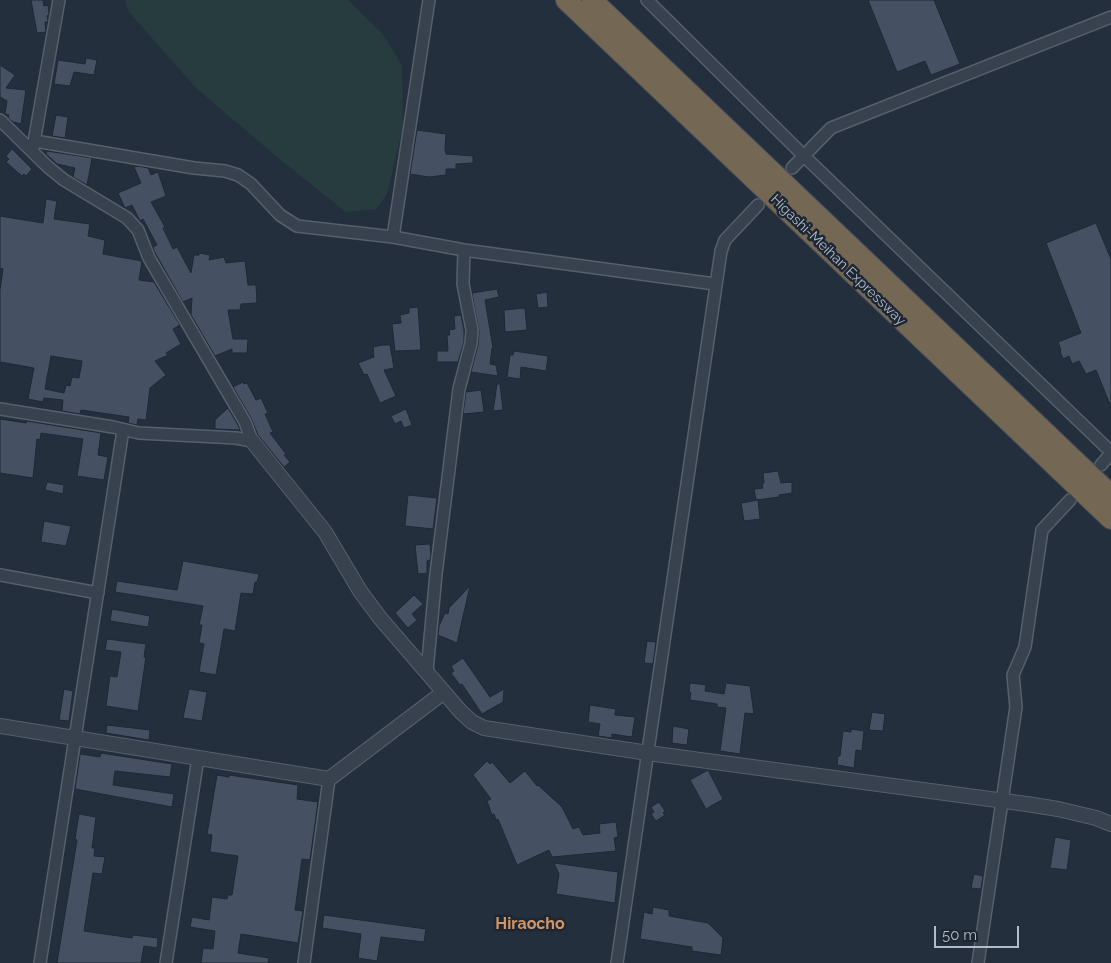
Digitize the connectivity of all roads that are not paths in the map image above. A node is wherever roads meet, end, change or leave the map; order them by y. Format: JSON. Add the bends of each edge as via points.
{"nodes":[{"id":1,"x":59,"y":0,"type":"edge"},
{"id":2,"x":429,"y":0,"type":"edge"},
{"id":3,"x":566,"y":0,"type":"edge"},
{"id":4,"x":592,"y":0,"type":"edge"},
{"id":5,"x":647,"y":0,"type":"edge"},
{"id":6,"x":1111,"y":17,"type":"edge"},
{"id":7,"x":0,"y":120,"type":"edge"},
{"id":8,"x":33,"y":146,"type":"junction"},
{"id":9,"x":803,"y":155,"type":"junction"},
{"id":10,"x":792,"y":168,"type":"dead end"},
{"id":11,"x":758,"y":205,"type":"dead end"},
{"id":12,"x":393,"y":238,"type":"junction"},
{"id":13,"x":464,"y":250,"type":"junction"},
{"id":14,"x":715,"y":284,"type":"junction"},
{"id":15,"x":0,"y":409,"type":"edge"},
{"id":16,"x":123,"y":430,"type":"junction"},
{"id":17,"x":252,"y":441,"type":"junction"},
{"id":18,"x":1111,"y":452,"type":"edge"},
{"id":19,"x":1101,"y":465,"type":"dead end"},
{"id":20,"x":1111,"y":495,"type":"edge"},
{"id":21,"x":1070,"y":500,"type":"dead end"},
{"id":22,"x":1111,"y":519,"type":"edge"},
{"id":23,"x":0,"y":575,"type":"edge"},
{"id":24,"x":98,"y":592,"type":"junction"},
{"id":25,"x":427,"y":671,"type":"junction"},
{"id":26,"x":444,"y":692,"type":"junction"},
{"id":27,"x":0,"y":726,"type":"edge"},
{"id":28,"x":75,"y":738,"type":"junction"},
{"id":29,"x":648,"y":753,"type":"junction"},
{"id":30,"x":198,"y":758,"type":"junction"},
{"id":31,"x":329,"y":779,"type":"junction"},
{"id":32,"x":1002,"y":801,"type":"junction"},
{"id":33,"x":1111,"y":824,"type":"edge"},
{"id":34,"x":40,"y":963,"type":"edge"},
{"id":35,"x":166,"y":963,"type":"edge"},
{"id":36,"x":304,"y":963,"type":"edge"},
{"id":37,"x":617,"y":963,"type":"edge"},
{"id":38,"x":978,"y":963,"type":"edge"}],
"edges":[{"from":1,"to":8,"type":"street"},
{"from":2,"to":12,"type":"street"},
{"from":3,"to":22,"type":"highway","name":"Higashi-Meihan Expressway"},
{"from":4,"to":20,"type":"highway","name":"Higashi-Meihan Expressway"},
{"from":5,"to":9,"type":"street"},
{"from":6,"to":9,"type":"street","via":[[831,128]]},
{"from":7,"to":8,"type":"street"},
{"from":8,"to":12,"type":"street","via":[[225,171],[250,184],[280,215],[297,226]]},
{"from":8,"to":17,"type":"street","via":[[48,167],[64,180],[127,218],[138,230],[149,258],[245,422]]},
{"from":9,"to":10,"type":"street"},
{"from":9,"to":18,"type":"street"},
{"from":11,"to":14,"type":"street","via":[[724,240]]},
{"from":12,"to":13,"type":"street"},
{"from":13,"to":14,"type":"street"},
{"from":13,"to":25,"type":"street","via":[[464,284],[472,330],[471,343],[459,389]]},
{"from":14,"to":29,"type":"street"},
{"from":15,"to":16,"type":"street"},
{"from":16,"to":17,"type":"street"},
{"from":16,"to":24,"type":"street"},
{"from":17,"to":25,"type":"street","via":[[325,532],[375,611]]},
{"from":18,"to":19,"type":"street"},
{"from":21,"to":32,"type":"street","via":[[1042,530],[1025,648],[1013,675],[1016,707]]},
{"from":23,"to":24,"type":"street"},
{"from":24,"to":28,"type":"street"},
{"from":25,"to":26,"type":"street"},
{"from":26,"to":29,"type":"street","via":[[472,722],[484,728]]},
{"from":26,"to":31,"type":"street"},
{"from":27,"to":28,"type":"street"},
{"from":28,"to":30,"type":"street"},
{"from":28,"to":34,"type":"street"},
{"from":29,"to":32,"type":"street"},
{"from":29,"to":37,"type":"street"},
{"from":30,"to":31,"type":"street"},
{"from":30,"to":35,"type":"street"},
{"from":31,"to":36,"type":"street"},
{"from":32,"to":33,"type":"street","via":[[1058,809]]},
{"from":32,"to":38,"type":"street"}]}
